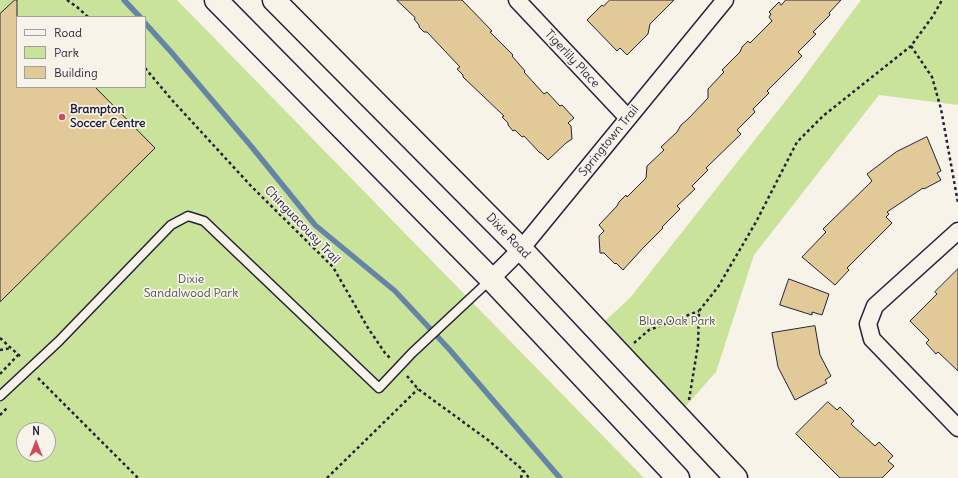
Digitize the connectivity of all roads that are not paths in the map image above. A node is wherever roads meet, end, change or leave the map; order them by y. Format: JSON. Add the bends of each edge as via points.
{"nodes":[{"id":1,"x":216,"y":0,"type":"edge"},
{"id":2,"x":274,"y":0,"type":"edge"},
{"id":3,"x":517,"y":0,"type":"edge"},
{"id":4,"x":725,"y":0,"type":"edge"},
{"id":5,"x":628,"y":118,"type":"junction"},
{"id":6,"x":958,"y":230,"type":"edge"},
{"id":7,"x":521,"y":249,"type":"junction"},
{"id":8,"x":491,"y":279,"type":"junction"},
{"id":9,"x":0,"y":396,"type":"edge"},
{"id":10,"x":958,"y":428,"type":"edge"},
{"id":11,"x":678,"y":478,"type":"edge"},
{"id":12,"x":736,"y":478,"type":"edge"}],
"edges":[{"from":1,"to":8,"type":"main road"},
{"from":2,"to":7,"type":"main road","name":"Dixie Road"},
{"from":3,"to":5,"type":"street","name":"Tigerlily Place"},
{"from":4,"to":5,"type":"street","name":"Springtown Trail"},
{"from":5,"to":7,"type":"street","name":"Springtown Trail"},
{"from":6,"to":10,"type":"street","via":[[875,306],[868,324],[872,339]]},
{"from":7,"to":8,"type":"street","name":"Springtown Trail"},
{"from":7,"to":12,"type":"main road","name":"Dixie Road"},
{"from":8,"to":9,"type":"lane","via":[[412,353],[379,388],[204,221],[188,216],[170,225],[59,340]]},
{"from":8,"to":11,"type":"main road"}]}
